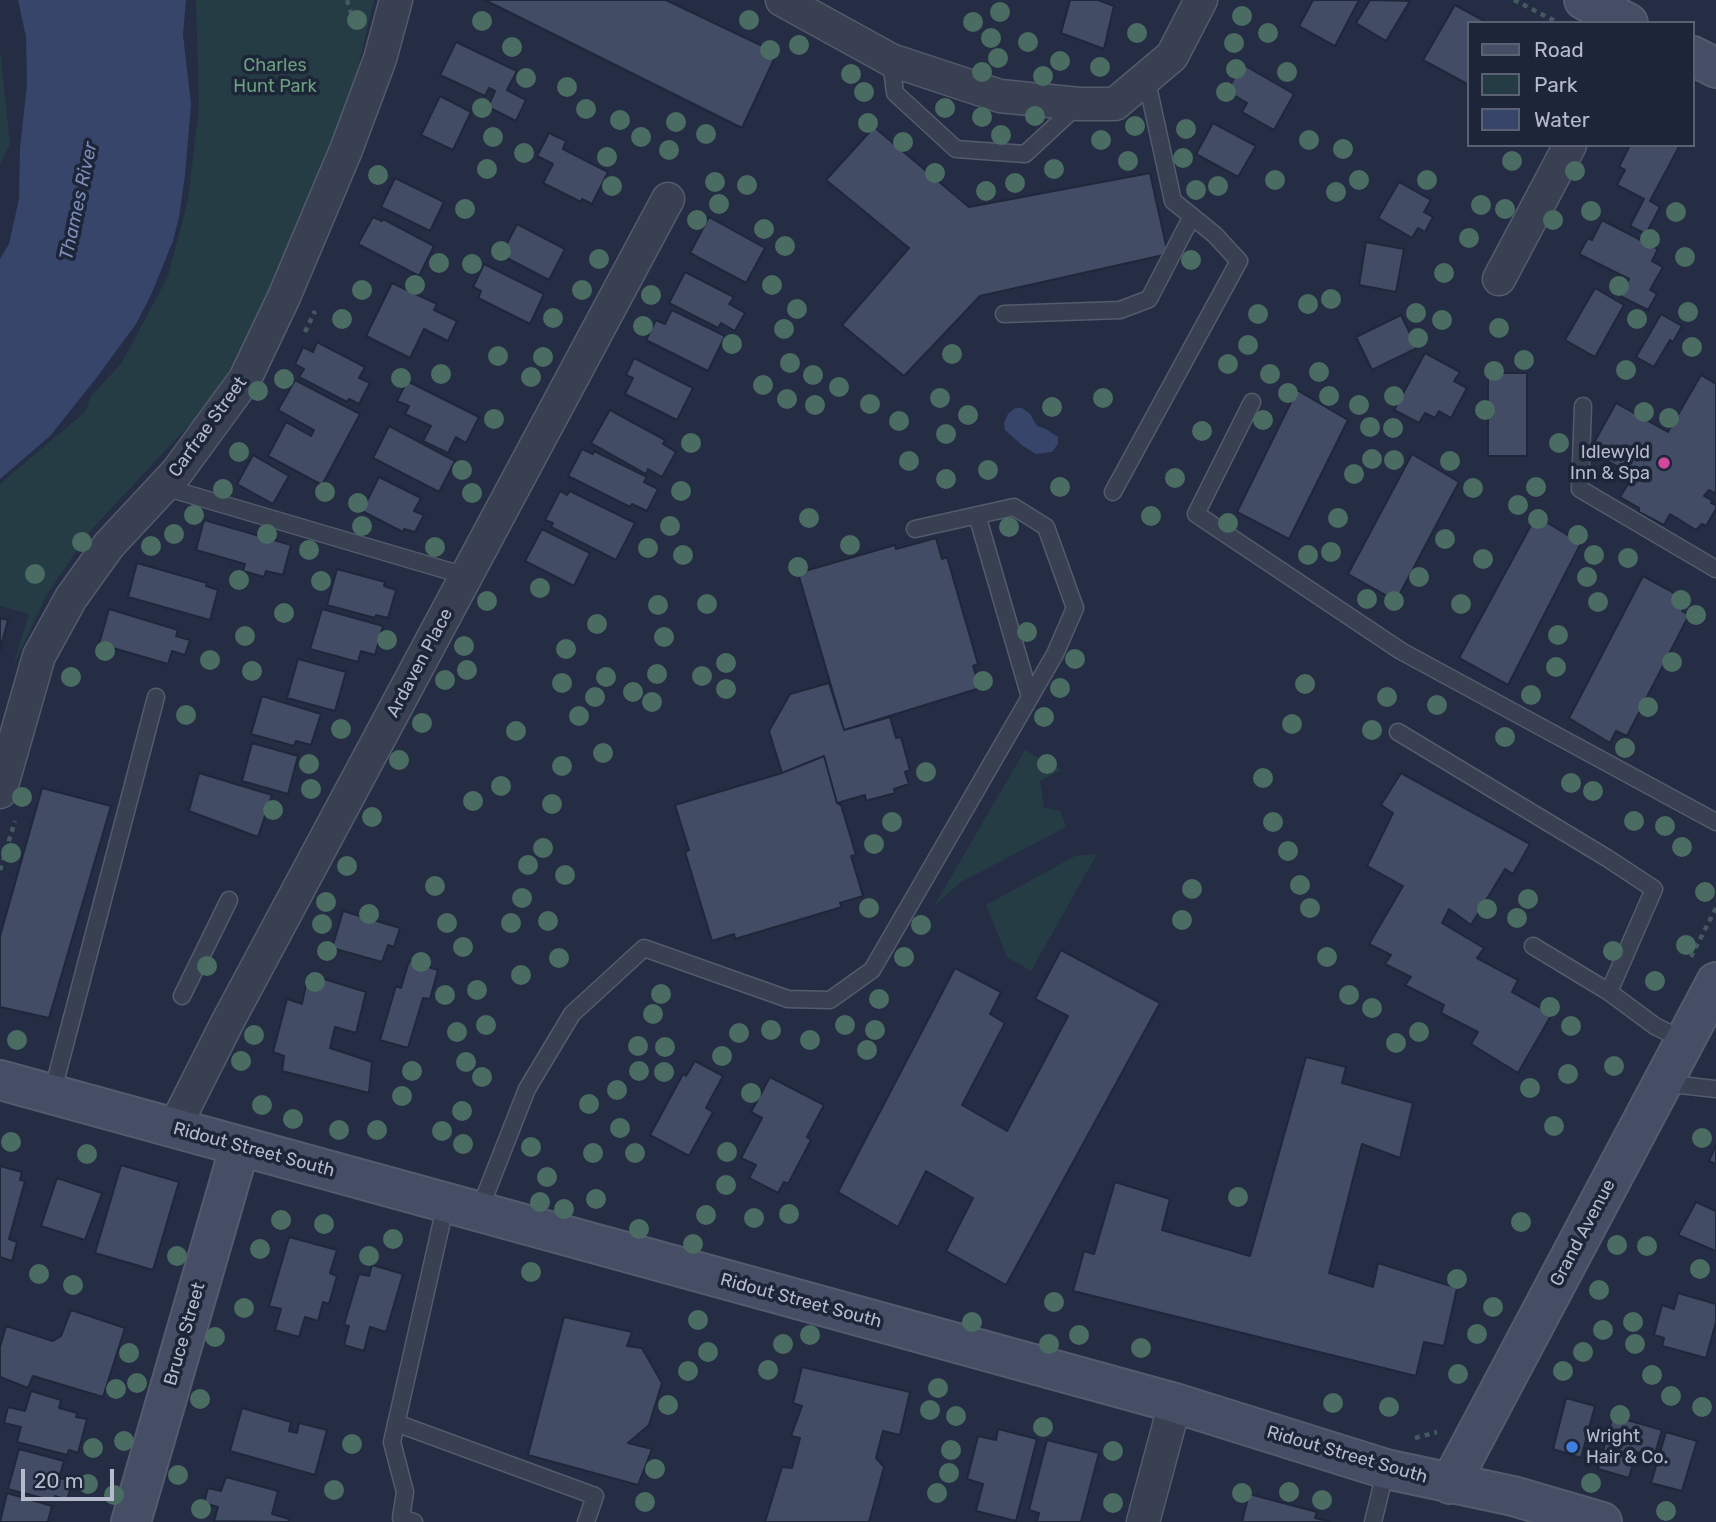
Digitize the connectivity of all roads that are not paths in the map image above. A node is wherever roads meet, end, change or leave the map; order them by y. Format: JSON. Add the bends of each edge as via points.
{"nodes":[{"id":1,"x":396,"y":0,"type":"edge"},
{"id":2,"x":782,"y":0,"type":"edge"},
{"id":3,"x":1201,"y":0,"type":"edge"},
{"id":4,"x":1584,"y":0,"type":"edge"},
{"id":5,"x":1624,"y":21,"type":"edge"},
{"id":6,"x":1695,"y":58,"type":"edge"},
{"id":7,"x":891,"y":60,"type":"junction"},
{"id":8,"x":1716,"y":68,"type":"edge"},
{"id":9,"x":1146,"y":77,"type":"junction"},
{"id":10,"x":1079,"y":104,"type":"junction"},
{"id":11,"x":1569,"y":147,"type":"edge"},
{"id":12,"x":668,"y":199,"type":"dead end"},
{"id":13,"x":1192,"y":216,"type":"junction"},
{"id":14,"x":1499,"y":279,"type":"dead end"},
{"id":15,"x":1003,"y":314,"type":"dead end"},
{"id":16,"x":1252,"y":402,"type":"dead end"},
{"id":17,"x":1583,"y":406,"type":"dead end"},
{"id":18,"x":164,"y":487,"type":"junction"},
{"id":19,"x":1113,"y":492,"type":"dead end"},
{"id":20,"x":976,"y":514,"type":"junction"},
{"id":21,"x":915,"y":529,"type":"dead end"},
{"id":22,"x":1716,"y":569,"type":"edge"},
{"id":23,"x":466,"y":576,"type":"junction"},
{"id":24,"x":1030,"y":696,"type":"junction"},
{"id":25,"x":156,"y":697,"type":"dead end"},
{"id":26,"x":1398,"y":732,"type":"dead end"},
{"id":27,"x":8,"y":737,"type":"edge"},
{"id":28,"x":0,"y":792,"type":"edge"},
{"id":29,"x":1716,"y":822,"type":"edge"},
{"id":30,"x":229,"y":900,"type":"dead end"},
{"id":31,"x":1533,"y":946,"type":"dead end"},
{"id":32,"x":1716,"y":982,"type":"edge"},
{"id":33,"x":1609,"y":992,"type":"junction"},
{"id":34,"x":182,"y":996,"type":"dead end"},
{"id":35,"x":1685,"y":1041,"type":"junction"},
{"id":36,"x":0,"y":1080,"type":"edge"},
{"id":37,"x":1663,"y":1083,"type":"junction"},
{"id":38,"x":1716,"y":1089,"type":"edge"},
{"id":39,"x":52,"y":1094,"type":"junction"},
{"id":40,"x":174,"y":1128,"type":"junction"},
{"id":41,"x":240,"y":1146,"type":"junction"},
{"id":42,"x":462,"y":1207,"type":"junction"},
{"id":43,"x":1175,"y":1403,"type":"junction"},
{"id":44,"x":396,"y":1423,"type":"junction"},
{"id":45,"x":1386,"y":1468,"type":"junction"},
{"id":46,"x":1450,"y":1484,"type":"junction"},
{"id":47,"x":131,"y":1522,"type":"edge"},
{"id":48,"x":414,"y":1522,"type":"edge"},
{"id":49,"x":586,"y":1522,"type":"edge"},
{"id":50,"x":1143,"y":1522,"type":"edge"},
{"id":51,"x":1373,"y":1522,"type":"edge"},
{"id":52,"x":1601,"y":1522,"type":"edge"}],
"edges":[{"from":1,"to":18,"type":"street","name":"Carfrae Street","via":[[346,150],[245,379]]},
{"from":2,"to":7,"type":"street"},
{"from":3,"to":9,"type":"street","via":[[1172,56]]},
{"from":4,"to":5,"type":"street"},
{"from":6,"to":8,"type":"street"},
{"from":7,"to":10,"type":"street","via":[[1000,96]]},
{"from":7,"to":10,"type":"lane","via":[[895,93],[956,149],[1025,154]]},
{"from":9,"to":10,"type":"street","via":[[1115,104]]},
{"from":9,"to":13,"type":"lane","via":[[1173,201]]},
{"from":11,"to":14,"type":"street"},
{"from":12,"to":23,"type":"street","name":"Ardaven Place"},
{"from":13,"to":15,"type":"lane","via":[[1149,299],[1120,310]]},
{"from":13,"to":19,"type":"lane","via":[[1239,261]]},
{"from":16,"to":29,"type":"lane","via":[[1196,514],[1401,651]]},
{"from":17,"to":22,"type":"lane","via":[[1580,489]]},
{"from":18,"to":23,"type":"lane"},
{"from":18,"to":27,"type":"street","name":"Carfrae Street","via":[[110,544],[71,598],[39,656]]},
{"from":20,"to":21,"type":"lane"},
{"from":20,"to":24,"type":"lane"},
{"from":20,"to":24,"type":"lane","via":[[1014,507],[1046,527],[1075,608]]},
{"from":23,"to":40,"type":"street","name":"Ardaven Place"},
{"from":24,"to":42,"type":"lane","via":[[872,970],[830,1000],[788,999],[644,948],[572,1014]]},
{"from":25,"to":39,"type":"lane"},
{"from":26,"to":33,"type":"lane","via":[[1654,889]]},
{"from":27,"to":28,"type":"street","name":"Carfrae Street"},
{"from":30,"to":34,"type":"lane"},
{"from":31,"to":33,"type":"lane"},
{"from":32,"to":35,"type":"street","name":"Grand Avenue"},
{"from":33,"to":35,"type":"lane","via":[[1655,1026]]},
{"from":35,"to":37,"type":"street","name":"Grand Avenue"},
{"from":36,"to":39,"type":"street","name":"Ridout Street South"},
{"from":37,"to":38,"type":"lane"},
{"from":37,"to":46,"type":"street","name":"Grand Avenue"},
{"from":39,"to":40,"type":"street","name":"Ridout Street South"},
{"from":40,"to":41,"type":"street","name":"Ridout Street South"},
{"from":41,"to":42,"type":"street","name":"Ridout Street South"},
{"from":41,"to":47,"type":"street","name":"Bruce Street"},
{"from":42,"to":43,"type":"street","name":"Ridout Street South"},
{"from":42,"to":44,"type":"lane"},
{"from":43,"to":45,"type":"street","name":"Ridout Street South"},
{"from":43,"to":50,"type":"street"},
{"from":44,"to":48,"type":"lane","via":[[391,1442],[405,1492],[401,1518]]},
{"from":44,"to":49,"type":"lane","via":[[595,1496]]},
{"from":45,"to":46,"type":"street","name":"Ridout Street South"},
{"from":45,"to":51,"type":"lane"},
{"from":46,"to":52,"type":"street","name":"Ridout Street South","via":[[1513,1496]]}]}
